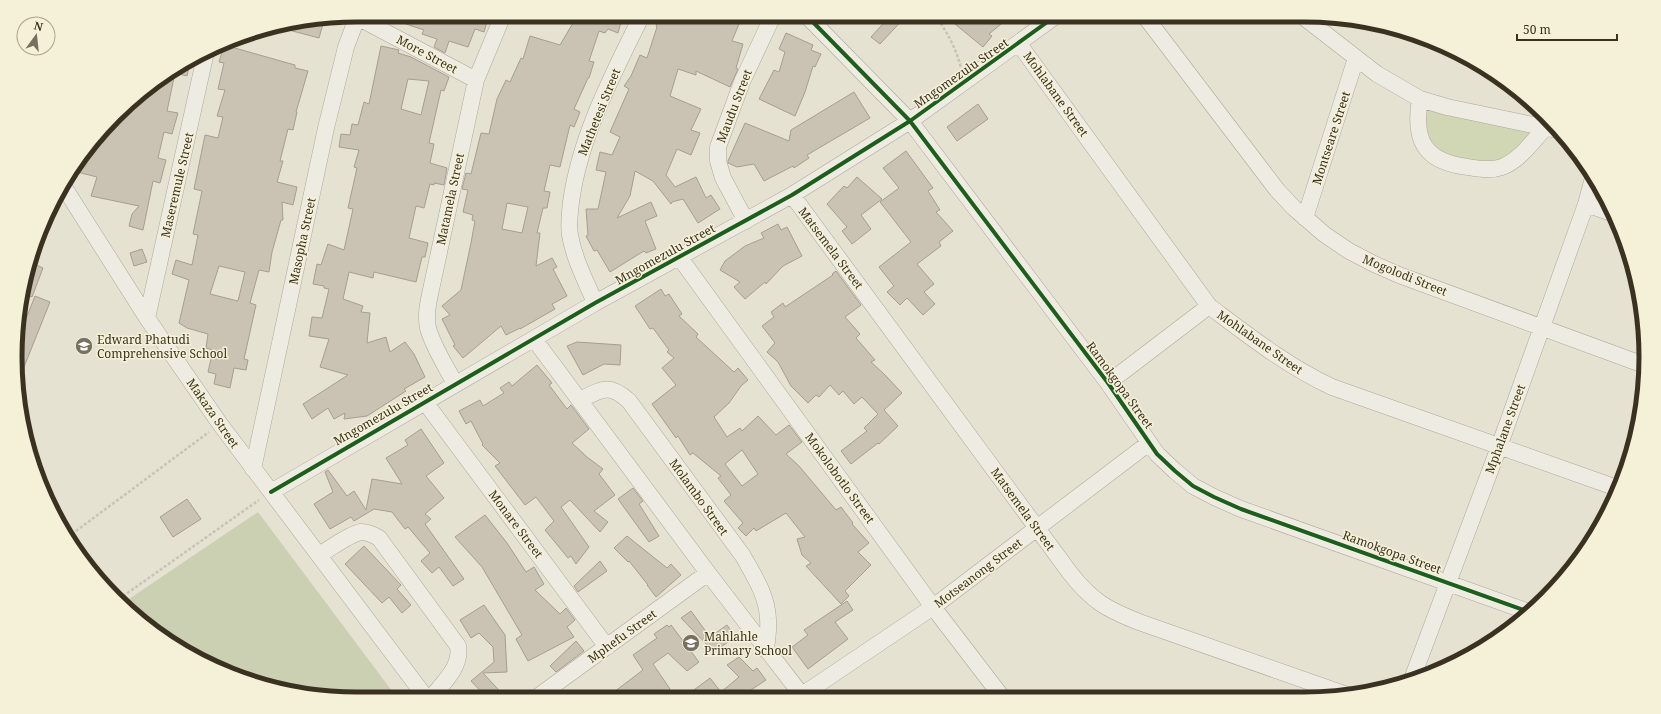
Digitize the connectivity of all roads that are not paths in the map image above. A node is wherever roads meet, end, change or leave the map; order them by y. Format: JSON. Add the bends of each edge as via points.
{"nodes":[{"id":1,"x":356,"y":22,"type":"edge"},
{"id":2,"x":369,"y":22,"type":"edge"},
{"id":3,"x":500,"y":22,"type":"edge"},
{"id":4,"x":639,"y":22,"type":"edge"},
{"id":5,"x":770,"y":22,"type":"edge"},
{"id":6,"x":813,"y":22,"type":"edge"},
{"id":7,"x":1048,"y":22,"type":"edge"},
{"id":8,"x":1149,"y":22,"type":"edge"},
{"id":9,"x":1310,"y":22,"type":"edge"},
{"id":10,"x":1019,"y":44,"type":"junction"},
{"id":11,"x":1356,"y":58,"type":"junction"},
{"id":12,"x":204,"y":59,"type":"edge"},
{"id":13,"x":476,"y":80,"type":"junction"},
{"id":14,"x":1420,"y":99,"type":"junction"},
{"id":15,"x":910,"y":121,"type":"junction"},
{"id":16,"x":1549,"y":129,"type":"edge"},
{"id":17,"x":1550,"y":130,"type":"edge"},
{"id":18,"x":1591,"y":185,"type":"edge"},
{"id":19,"x":66,"y":191,"type":"edge"},
{"id":20,"x":792,"y":195,"type":"junction"},
{"id":21,"x":1586,"y":204,"type":"junction"},
{"id":22,"x":1605,"y":211,"type":"edge"},
{"id":23,"x":1305,"y":218,"type":"junction"},
{"id":24,"x":746,"y":221,"type":"junction"},
{"id":25,"x":680,"y":258,"type":"junction"},
{"id":26,"x":595,"y":303,"type":"junction"},
{"id":27,"x":1209,"y":306,"type":"junction"},
{"id":28,"x":147,"y":318,"type":"junction"},
{"id":29,"x":1542,"y":327,"type":"junction"},
{"id":30,"x":534,"y":339,"type":"junction"},
{"id":31,"x":1639,"y":363,"type":"edge"},
{"id":32,"x":1108,"y":383,"type":"junction"},
{"id":33,"x":455,"y":384,"type":"junction"},
{"id":34,"x":580,"y":400,"type":"junction"},
{"id":35,"x":426,"y":402,"type":"junction"},
{"id":36,"x":1149,"y":443,"type":"junction"},
{"id":37,"x":1499,"y":446,"type":"junction"},
{"id":38,"x":253,"y":468,"type":"junction"},
{"id":39,"x":1612,"y":487,"type":"edge"},
{"id":40,"x":271,"y":492,"type":"junction"},
{"id":41,"x":1038,"y":528,"type":"junction"},
{"id":42,"x":319,"y":555,"type":"junction"},
{"id":43,"x":708,"y":573,"type":"junction"},
{"id":44,"x":1449,"y":583,"type":"junction"},
{"id":45,"x":933,"y":606,"type":"junction"},
{"id":46,"x":1524,"y":610,"type":"edge"},
{"id":47,"x":607,"y":647,"type":"junction"},
{"id":48,"x":766,"y":650,"type":"junction"},
{"id":49,"x":1414,"y":673,"type":"edge"},
{"id":50,"x":1334,"y":690,"type":"edge"},
{"id":51,"x":424,"y":692,"type":"edge"},
{"id":52,"x":435,"y":692,"type":"edge"},
{"id":53,"x":544,"y":692,"type":"edge"},
{"id":54,"x":800,"y":692,"type":"edge"},
{"id":55,"x":809,"y":692,"type":"edge"},
{"id":56,"x":998,"y":692,"type":"edge"}],
"edges":[{"from":1,"to":38,"type":"street","name":"Masopha Street","via":[[346,47],[326,128]]},
{"from":2,"to":13,"type":"street","name":"More Street"},
{"from":3,"to":13,"type":"street","name":"Matamela Street"},
{"from":4,"to":26,"type":"street","name":"Mathetesi Street","via":[[587,138],[572,193],[570,234]]},
{"from":5,"to":24,"type":"street","name":"Maudu Street","via":[[742,82],[718,147],[718,161],[723,178]]},
{"from":6,"to":15,"type":"street","name":"Ramokgopa Street"},
{"from":7,"to":10,"type":"street","name":"Mngomezulu Street"},
{"from":8,"to":23,"type":"street","name":"Mogolodi Street","via":[[1277,190]]},
{"from":9,"to":11,"type":"street"},
{"from":10,"to":15,"type":"street","name":"Mngomezulu Street"},
{"from":10,"to":27,"type":"street","name":"Mohlabane Street"},
{"from":11,"to":14,"type":"street","via":[[1377,74]]},
{"from":11,"to":23,"type":"street","name":"Montseare Street"},
{"from":12,"to":28,"type":"street","name":"Maseremule Street"},
{"from":13,"to":33,"type":"street","name":"Matamela Street","via":[[428,311],[428,327],[433,342]]},
{"from":14,"to":16,"type":"street"},
{"from":14,"to":17,"type":"street","via":[[1418,127],[1426,149],[1436,158],[1457,166],[1487,170],[1500,168],[1512,162]]},
{"from":15,"to":20,"type":"street","name":"Mngomezulu Street"},
{"from":15,"to":32,"type":"street","name":"Ramokgopa Street"},
{"from":18,"to":21,"type":"street","name":"Mphalane Street"},
{"from":19,"to":28,"type":"street","name":"Makaza Street"},
{"from":20,"to":24,"type":"street","name":"Mngomezulu Street"},
{"from":20,"to":41,"type":"street","name":"Matsemela Street"},
{"from":21,"to":22,"type":"street"},
{"from":21,"to":29,"type":"street","name":"Mphalane Street"},
{"from":23,"to":29,"type":"street","name":"Mogolodi Street","via":[[1349,251],[1374,264]]},
{"from":24,"to":25,"type":"street","name":"Mngomezulu Street"},
{"from":25,"to":26,"type":"street","name":"Mngomezulu Street"},
{"from":25,"to":45,"type":"street","name":"Mokolobotlo Street"},
{"from":26,"to":30,"type":"street","name":"Mngomezulu Street"},
{"from":27,"to":32,"type":"street"},
{"from":27,"to":37,"type":"street","name":"Mohlabane Street","via":[[1307,375],[1366,400]]},
{"from":28,"to":38,"type":"street","name":"Makaza Street"},
{"from":29,"to":31,"type":"street","name":"Mogolodi Street"},
{"from":29,"to":37,"type":"street","name":"Mphalane Street"},
{"from":30,"to":33,"type":"street","name":"Mngomezulu Street"},
{"from":30,"to":34,"type":"street"},
{"from":32,"to":36,"type":"street","name":"Ramokgopa Street"},
{"from":33,"to":35,"type":"street","name":"Mngomezulu Street"},
{"from":34,"to":43,"type":"street"},
{"from":34,"to":48,"type":"street","name":"Molambo Street","via":[[601,389],[610,389],[629,401],[743,556],[766,604]]},
{"from":35,"to":40,"type":"street","name":"Mngomezulu Street"},
{"from":35,"to":47,"type":"street","name":"Monare Street"},
{"from":36,"to":41,"type":"street","name":"Motseanong Street"},
{"from":36,"to":44,"type":"street","name":"Ramokgopa Street","via":[[1175,472],[1193,486],[1214,497]]},
{"from":37,"to":39,"type":"street","name":"Mohlabane Street"},
{"from":37,"to":44,"type":"street","name":"Mphalane Street"},
{"from":38,"to":40,"type":"street","name":"Makaza Street"},
{"from":40,"to":42,"type":"street","name":"Makaza Street"},
{"from":41,"to":45,"type":"street","name":"Motseanong Street"},
{"from":41,"to":50,"type":"street","name":"Matsemela Street","via":[[1083,589],[1097,602],[1114,612]]},
{"from":42,"to":51,"type":"street","name":"Makaza Street"},
{"from":42,"to":52,"type":"street","name":"Makaza Street","via":[[361,532],[379,538],[458,646],[460,653],[457,662]]},
{"from":43,"to":47,"type":"street","name":"Mphefu Street"},
{"from":43,"to":48,"type":"street"},
{"from":44,"to":46,"type":"street","name":"Ramokgopa Street"},
{"from":44,"to":49,"type":"street","name":"Mphalane Street"},
{"from":45,"to":55,"type":"street","name":"Motseanong Street"},
{"from":45,"to":56,"type":"street","name":"Mokolobotlo Street"},
{"from":47,"to":53,"type":"street","name":"Mphefu Street"},
{"from":48,"to":54,"type":"street"}]}
